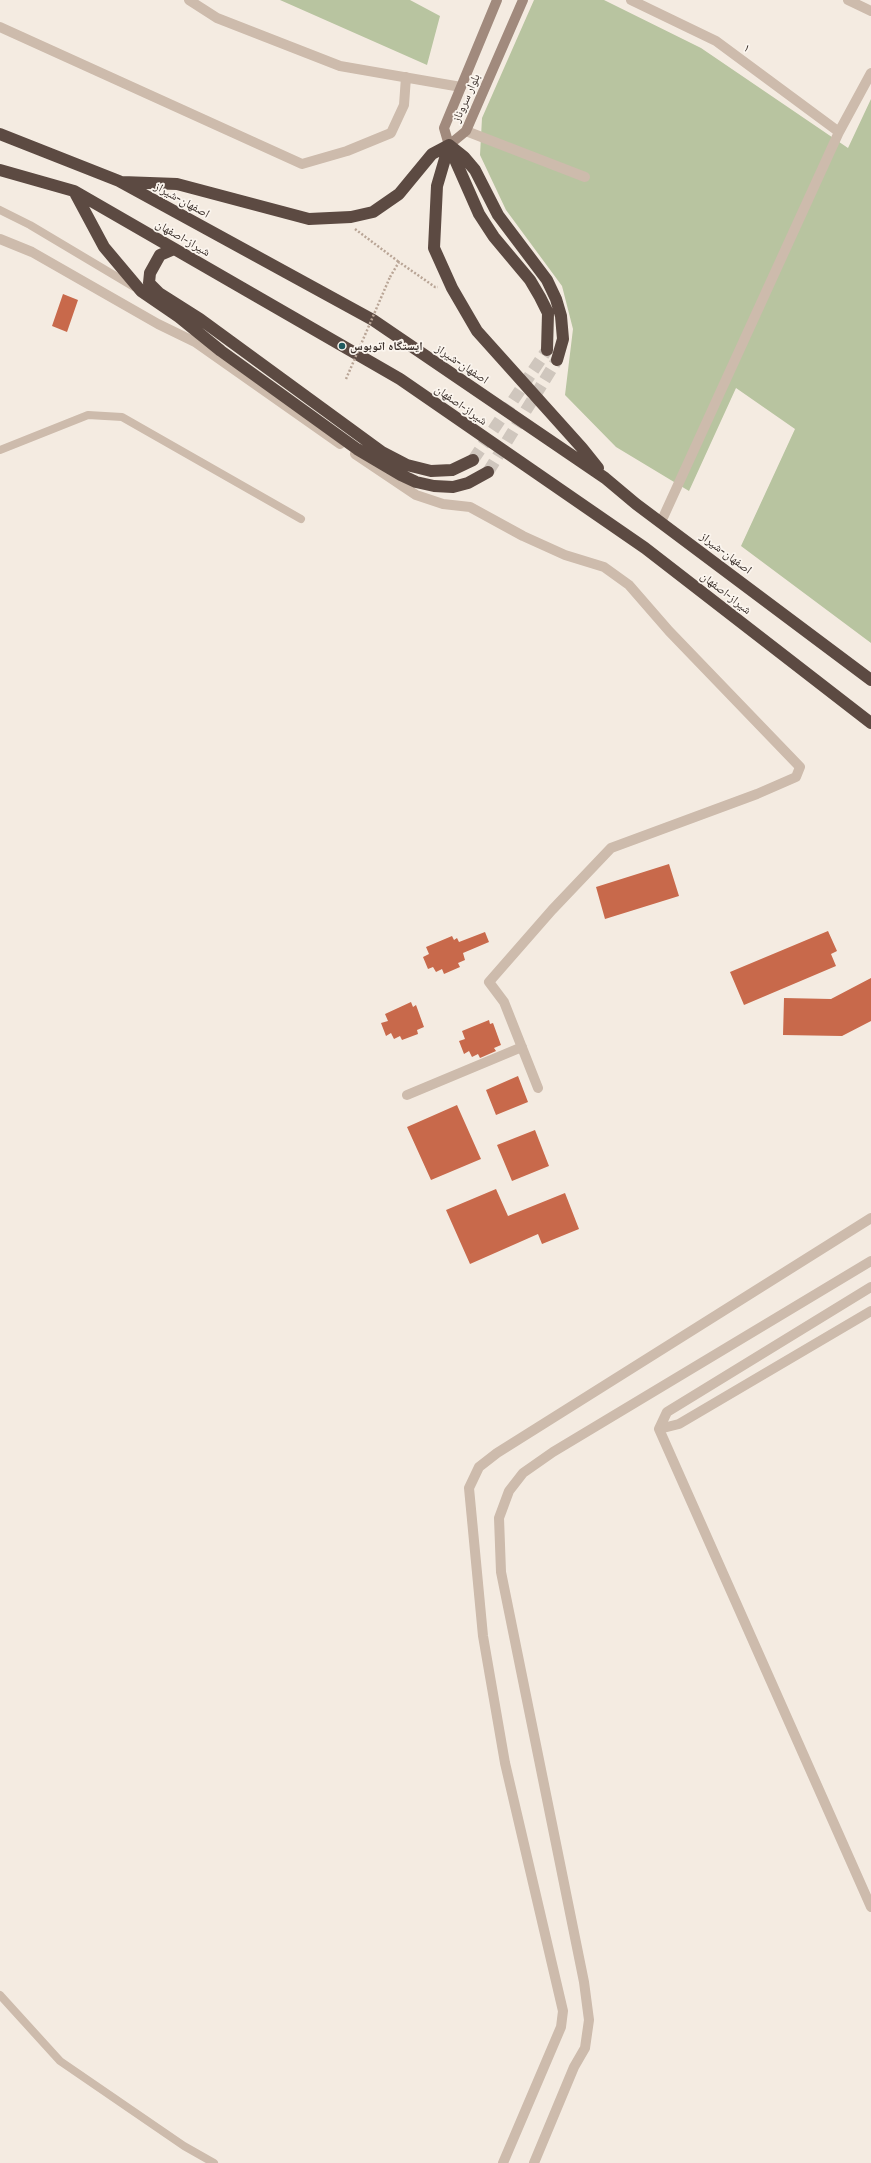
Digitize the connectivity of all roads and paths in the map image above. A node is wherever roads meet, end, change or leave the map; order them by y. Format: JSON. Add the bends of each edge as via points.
{"nodes":[{"id":1,"x":189,"y":0,"type":"edge"},
{"id":2,"x":497,"y":0,"type":"edge"},
{"id":3,"x":523,"y":0,"type":"edge"},
{"id":4,"x":631,"y":0,"type":"edge"},
{"id":5,"x":848,"y":0,"type":"edge"},
{"id":6,"x":871,"y":11,"type":"edge"},
{"id":7,"x":0,"y":27,"type":"edge"},
{"id":8,"x":871,"y":72,"type":"edge"},
{"id":9,"x":406,"y":77,"type":"junction"},
{"id":10,"x":461,"y":87,"type":"junction"},
{"id":11,"x":466,"y":131,"type":"junction"},
{"id":12,"x":839,"y":132,"type":"junction"},
{"id":13,"x":0,"y":134,"type":"edge"},
{"id":14,"x":449,"y":145,"type":"junction"},
{"id":15,"x":0,"y":170,"type":"edge"},
{"id":16,"x":585,"y":177,"type":"dead end"},
{"id":17,"x":118,"y":182,"type":"junction"},
{"id":18,"x":74,"y":191,"type":"junction"},
{"id":19,"x":0,"y":210,"type":"edge"},
{"id":20,"x":351,"y":217,"type":"junction"},
{"id":21,"x":0,"y":239,"type":"edge"},
{"id":22,"x":174,"y":249,"type":"junction"},
{"id":23,"x":399,"y":262,"type":"junction"},
{"id":24,"x":452,"y":288,"type":"junction"},
{"id":25,"x":141,"y":291,"type":"junction"},
{"id":26,"x":547,"y":350,"type":"tunnel mouth"},
{"id":27,"x":557,"y":360,"type":"tunnel mouth"},
{"id":28,"x":346,"y":379,"type":"dead end"},
{"id":29,"x":0,"y":450,"type":"edge"},
{"id":30,"x":473,"y":460,"type":"tunnel mouth"},
{"id":31,"x":488,"y":472,"type":"tunnel mouth"},
{"id":32,"x":605,"y":478,"type":"junction"},
{"id":33,"x":301,"y":519,"type":"dead end"},
{"id":34,"x":661,"y":522,"type":"junction"},
{"id":35,"x":871,"y":680,"type":"edge"},
{"id":36,"x":871,"y":723,"type":"edge"},
{"id":37,"x":522,"y":1048,"type":"junction"},
{"id":38,"x":538,"y":1088,"type":"dead end"},
{"id":39,"x":407,"y":1095,"type":"dead end"},
{"id":40,"x":871,"y":1218,"type":"edge"},
{"id":41,"x":871,"y":1261,"type":"edge"},
{"id":42,"x":871,"y":1287,"type":"edge"},
{"id":43,"x":871,"y":1311,"type":"edge"},
{"id":44,"x":659,"y":1429,"type":"junction"},
{"id":45,"x":871,"y":1907,"type":"edge"},
{"id":46,"x":0,"y":1995,"type":"edge"},
{"id":47,"x":214,"y":2163,"type":"edge"},
{"id":48,"x":503,"y":2163,"type":"edge"},
{"id":49,"x":534,"y":2163,"type":"edge"}],
"edges":[{"from":1,"to":9,"type":"street","via":[[217,18],[340,66]]},
{"from":2,"to":10,"type":"street","name":"بلوار سروناز"},
{"from":3,"to":11,"type":"street","name":"بلوار سروناز"},
{"from":4,"to":12,"type":"street","name":"۱","via":[[716,41]]},
{"from":5,"to":6,"type":"street"},
{"from":7,"to":9,"type":"street","via":[[302,164],[347,151],[391,133],[404,105]]},
{"from":8,"to":12,"type":"street"},
{"from":9,"to":10,"type":"street"},
{"from":10,"to":14,"type":"street","name":"بلوار سروناز","via":[[444,128]]},
{"from":11,"to":14,"type":"street","name":"بلوار سروناز"},
{"from":11,"to":16,"type":"street"},
{"from":12,"to":34,"type":"street"},
{"from":13,"to":17,"type":"highway","name":"اصفهان-شیراز"},
{"from":14,"to":20,"type":"highway","via":[[432,154],[399,194],[373,212]]},
{"from":14,"to":24,"type":"highway","via":[[437,186],[434,248]]},
{"from":14,"to":26,"type":"highway","via":[[479,214],[494,238],[530,280],[548,312]]},
{"from":14,"to":27,"type":"highway","via":[[475,170],[498,215],[546,280],[556,299],[563,339]]},
{"from":15,"to":18,"type":"highway","name":"شیراز-اصفهان"},
{"from":17,"to":20,"type":"highway","via":[[177,184],[308,219]]},
{"from":17,"to":32,"type":"highway","name":"اصفهان-شیراز","via":[[373,320]]},
{"from":18,"to":22,"type":"highway","name":"شیراز-اصفهان"},
{"from":18,"to":25,"type":"highway","via":[[104,247]]},
{"from":19,"to":25,"type":"lane"},
{"from":20,"to":23,"type":"path","via":[[357,232]]},
{"from":21,"to":37,"type":"street","via":[[32,252],[195,342],[416,495],[443,504],[470,507],[551,549],[604,567],[629,585],[669,631],[800,767],[796,778],[611,848],[489,982],[504,1002]]},
{"from":22,"to":30,"type":"highway","via":[[160,255],[150,273],[149,283],[159,293],[206,324],[382,452],[407,465],[431,471],[452,470]]},
{"from":22,"to":36,"type":"highway","name":"شیراز-اصفهان","via":[[406,384],[645,548]]},
{"from":23,"to":24,"type":"path","via":[[435,287]]},
{"from":23,"to":28,"type":"path","bridge":true,"via":[[390,277]]},
{"from":24,"to":32,"type":"highway","via":[[477,331],[582,448]]},
{"from":25,"to":31,"type":"highway","via":[[357,449],[401,475],[416,482],[453,487],[468,483]]},
{"from":29,"to":33,"type":"lane","via":[[88,415],[122,417]]},
{"from":32,"to":34,"type":"highway","name":"اصفهان-شیراز"},
{"from":34,"to":35,"type":"highway","name":"اصفهان-شیراز"},
{"from":37,"to":38,"type":"street"},
{"from":37,"to":39,"type":"street"},
{"from":40,"to":48,"type":"street","via":[[497,1453],[479,1466],[469,1488],[481,1621],[488,1666],[506,1763],[563,2010],[561,2027]]},
{"from":41,"to":49,"type":"street","via":[[553,1452],[523,1473],[509,1491],[499,1518],[501,1572],[584,1982],[589,2020],[585,2048],[574,2067]]},
{"from":42,"to":44,"type":"street","via":[[667,1412]]},
{"from":43,"to":44,"type":"street","via":[[679,1424]]},
{"from":44,"to":45,"type":"street"},
{"from":46,"to":47,"type":"lane","via":[[60,2061],[184,2146]]}]}
